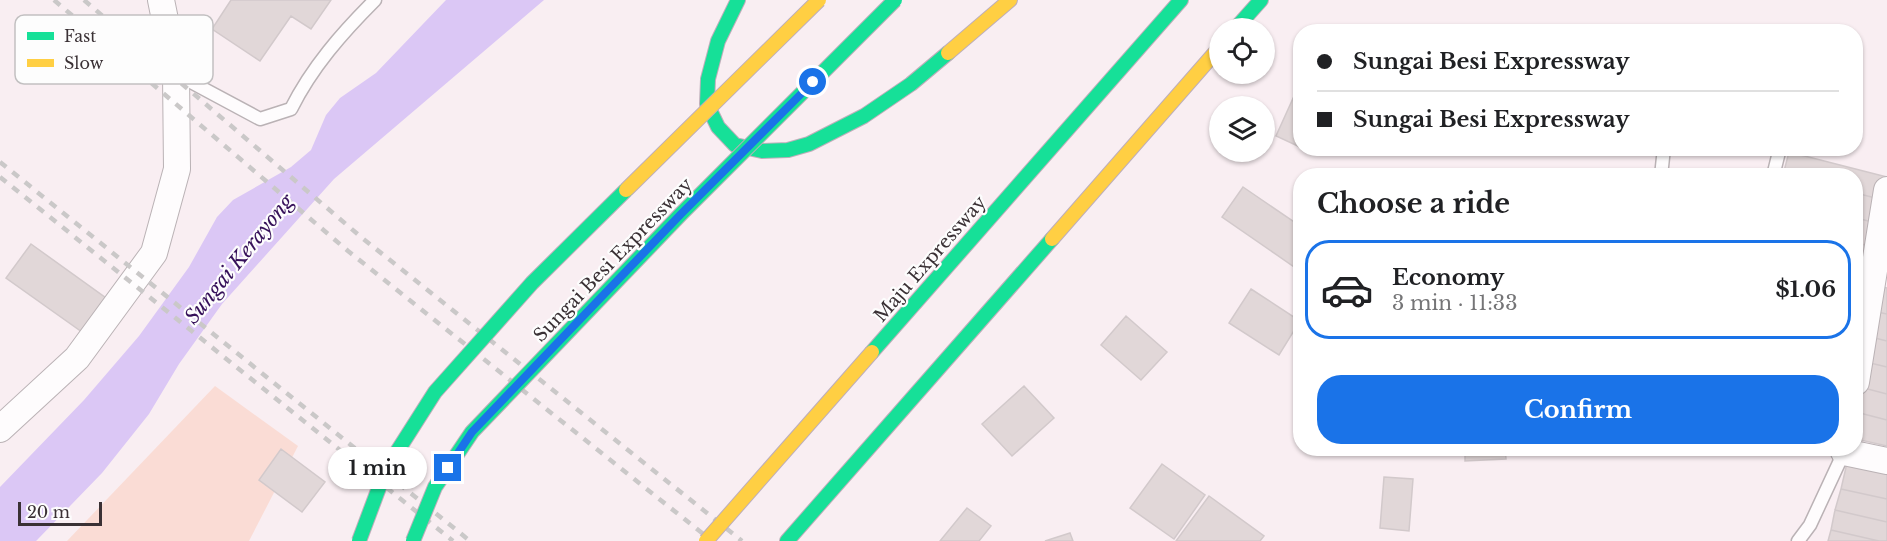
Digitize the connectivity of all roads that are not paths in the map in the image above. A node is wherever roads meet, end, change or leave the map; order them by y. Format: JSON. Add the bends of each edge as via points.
{"nodes":[{"id":1,"x":161,"y":0,"type":"edge"},
{"id":2,"x":375,"y":0,"type":"edge"},
{"id":3,"x":738,"y":0,"type":"edge"},
{"id":4,"x":819,"y":0,"type":"edge"},
{"id":5,"x":895,"y":0,"type":"edge"},
{"id":6,"x":1010,"y":0,"type":"edge"},
{"id":7,"x":1181,"y":0,"type":"edge"},
{"id":8,"x":1261,"y":0,"type":"edge"},
{"id":9,"x":164,"y":15,"type":"edge"},
{"id":10,"x":1245,"y":18,"type":"edge"},
{"id":11,"x":1209,"y":60,"type":"edge"},
{"id":12,"x":176,"y":84,"type":"edge"},
{"id":13,"x":195,"y":84,"type":"edge"},
{"id":14,"x":1887,"y":190,"type":"edge"},
{"id":15,"x":1863,"y":339,"type":"edge"},
{"id":16,"x":0,"y":429,"type":"edge"},
{"id":17,"x":1863,"y":455,"type":"edge"},
{"id":18,"x":1841,"y":456,"type":"edge"},
{"id":19,"x":1887,"y":461,"type":"edge"},
{"id":20,"x":359,"y":541,"type":"edge"},
{"id":21,"x":413,"y":541,"type":"edge"},
{"id":22,"x":706,"y":541,"type":"edge"},
{"id":23,"x":787,"y":541,"type":"edge"},
{"id":24,"x":1798,"y":541,"type":"edge"}],
"edges":[{"from":1,"to":9,"type":"street"},
{"from":2,"to":13,"type":"lane","via":[[340,34],[304,84],[291,110],[260,119]]},
{"from":3,"to":6,"type":"highway","via":[[718,41],[708,79],[707,104],[718,127],[735,145],[762,151],[809,144],[864,116],[911,84]]},
{"from":4,"to":20,"type":"highway","name":"Sungai Besi Expressway","bridge":true,"via":[[532,283],[435,392],[386,469]]},
{"from":5,"to":21,"type":"highway","name":"Sungai Besi Expressway","bridge":true,"via":[[681,214],[472,432],[435,487]]},
{"from":7,"to":22,"type":"highway","name":"Maju Expressway","bridge":true},
{"from":8,"to":10,"type":"highway"},
{"from":11,"to":23,"type":"highway"},
{"from":12,"to":16,"type":"street","via":[[177,169],[154,253],[76,358]]},
{"from":14,"to":15,"type":"street"},
{"from":17,"to":19,"type":"street"},
{"from":18,"to":24,"type":"lane","via":[[1810,525]]}]}
